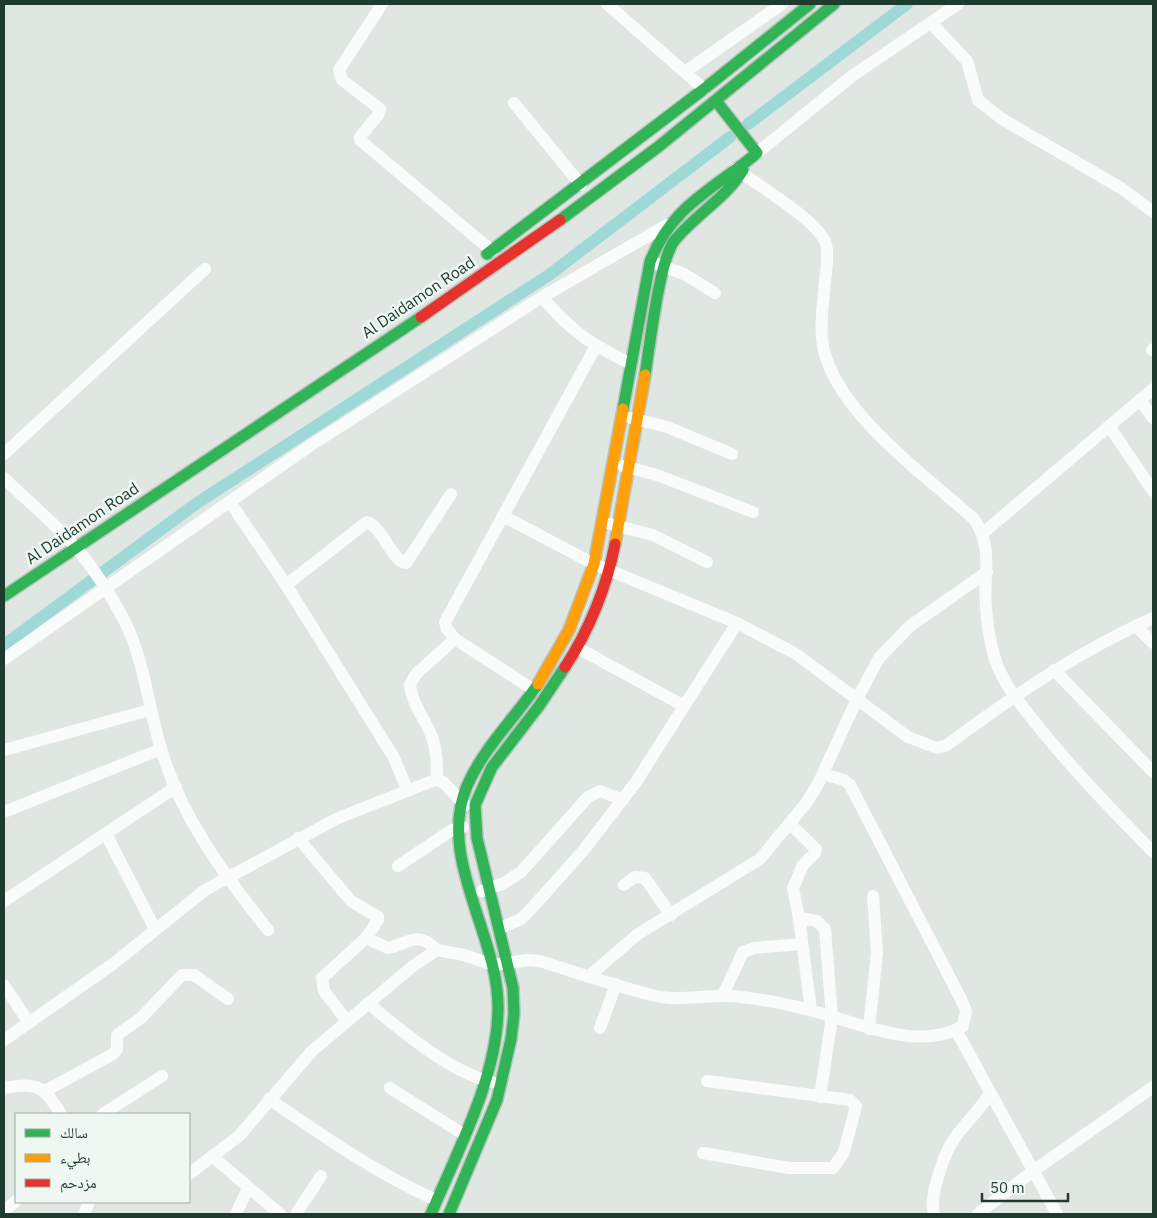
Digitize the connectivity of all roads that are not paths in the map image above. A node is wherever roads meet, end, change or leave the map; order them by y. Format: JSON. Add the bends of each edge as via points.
{"nodes":[{"id":1,"x":382,"y":4,"type":"edge"},
{"id":2,"x":607,"y":4,"type":"edge"},
{"id":3,"x":782,"y":4,"type":"edge"},
{"id":4,"x":810,"y":4,"type":"edge"},
{"id":5,"x":834,"y":4,"type":"edge"},
{"id":6,"x":958,"y":4,"type":"edge"},
{"id":7,"x":931,"y":23,"type":"junction"},
{"id":8,"x":685,"y":72,"type":"junction"},
{"id":9,"x":704,"y":89,"type":"junction"},
{"id":10,"x":716,"y":101,"type":"junction"},
{"id":11,"x":514,"y":103,"type":"dead end"},
{"id":12,"x":757,"y":153,"type":"junction"},
{"id":13,"x":741,"y":169,"type":"junction"},
{"id":14,"x":581,"y":185,"type":"junction"},
{"id":15,"x":1153,"y":212,"type":"edge"},
{"id":16,"x":666,"y":225,"type":"junction"},
{"id":17,"x":492,"y":251,"type":"junction"},
{"id":18,"x":477,"y":262,"type":"dead end"},
{"id":19,"x":656,"y":264,"type":"junction"},
{"id":20,"x":205,"y":269,"type":"dead end"},
{"id":21,"x":453,"y":279,"type":"dead end"},
{"id":22,"x":462,"y":288,"type":"junction"},
{"id":23,"x":715,"y":293,"type":"dead end"},
{"id":24,"x":542,"y":297,"type":"junction"},
{"id":25,"x":596,"y":346,"type":"junction"},
{"id":26,"x":631,"y":364,"type":"junction"},
{"id":27,"x":1153,"y":389,"type":"edge"},
{"id":28,"x":1140,"y":400,"type":"junction"},
{"id":29,"x":622,"y":416,"type":"junction"},
{"id":30,"x":636,"y":418,"type":"junction"},
{"id":31,"x":1153,"y":418,"type":"edge"},
{"id":32,"x":1109,"y":426,"type":"junction"},
{"id":33,"x":4,"y":454,"type":"edge"},
{"id":34,"x":732,"y":454,"type":"dead end"},
{"id":35,"x":613,"y":464,"type":"junction"},
{"id":36,"x":628,"y":466,"type":"junction"},
{"id":37,"x":4,"y":478,"type":"edge"},
{"id":38,"x":1153,"y":491,"type":"edge"},
{"id":39,"x":451,"y":494,"type":"dead end"},
{"id":40,"x":230,"y":502,"type":"junction"},
{"id":41,"x":753,"y":512,"type":"dead end"},
{"id":42,"x":504,"y":516,"type":"junction"},
{"id":43,"x":603,"y":522,"type":"junction"},
{"id":44,"x":617,"y":526,"type":"junction"},
{"id":45,"x":983,"y":533,"type":"junction"},
{"id":46,"x":71,"y":544,"type":"junction"},
{"id":47,"x":35,"y":561,"type":"dead end"},
{"id":48,"x":707,"y":562,"type":"dead end"},
{"id":49,"x":594,"y":564,"type":"junction"},
{"id":50,"x":610,"y":571,"type":"junction"},
{"id":51,"x":988,"y":572,"type":"junction"},
{"id":52,"x":4,"y":582,"type":"edge"},
{"id":53,"x":102,"y":585,"type":"junction"},
{"id":54,"x":286,"y":585,"type":"junction"},
{"id":55,"x":4,"y":596,"type":"edge"},
{"id":56,"x":1153,"y":618,"type":"edge"},
{"id":57,"x":737,"y":623,"type":"junction"},
{"id":58,"x":1136,"y":626,"type":"junction"},
{"id":59,"x":455,"y":639,"type":"junction"},
{"id":60,"x":1153,"y":643,"type":"edge"},
{"id":61,"x":578,"y":648,"type":"junction"},
{"id":62,"x":4,"y":659,"type":"edge"},
{"id":63,"x":1054,"y":670,"type":"junction"},
{"id":64,"x":534,"y":690,"type":"junction"},
{"id":65,"x":1014,"y":696,"type":"junction"},
{"id":66,"x":856,"y":699,"type":"junction"},
{"id":67,"x":684,"y":706,"type":"junction"},
{"id":68,"x":150,"y":710,"type":"junction"},
{"id":69,"x":161,"y":749,"type":"junction"},
{"id":70,"x":4,"y":750,"type":"edge"},
{"id":71,"x":1153,"y":772,"type":"edge"},
{"id":72,"x":823,"y":774,"type":"junction"},
{"id":73,"x":437,"y":780,"type":"junction"},
{"id":74,"x":176,"y":787,"type":"junction"},
{"id":75,"x":408,"y":791,"type":"junction"},
{"id":76,"x":622,"y":800,"type":"junction"},
{"id":77,"x":461,"y":802,"type":"junction"},
{"id":78,"x":4,"y":812,"type":"edge"},
{"id":79,"x":474,"y":813,"type":"junction"},
{"id":80,"x":790,"y":824,"type":"junction"},
{"id":81,"x":475,"y":826,"type":"junction"},
{"id":82,"x":458,"y":827,"type":"junction"},
{"id":83,"x":106,"y":834,"type":"junction"},
{"id":84,"x":298,"y":838,"type":"junction"},
{"id":85,"x":1153,"y":852,"type":"edge"},
{"id":86,"x":398,"y":866,"type":"dead end"},
{"id":87,"x":227,"y":878,"type":"junction"},
{"id":88,"x":624,"y":885,"type":"dead end"},
{"id":89,"x":490,"y":888,"type":"junction"},
{"id":90,"x":472,"y":894,"type":"junction"},
{"id":91,"x":872,"y":896,"type":"dead end"},
{"id":92,"x":4,"y":901,"type":"edge"},
{"id":93,"x":671,"y":915,"type":"junction"},
{"id":94,"x":799,"y":918,"type":"junction"},
{"id":95,"x":500,"y":928,"type":"junction"},
{"id":96,"x":155,"y":929,"type":"junction"},
{"id":97,"x":268,"y":930,"type":"dead end"},
{"id":98,"x":366,"y":938,"type":"junction"},
{"id":99,"x":802,"y":944,"type":"junction"},
{"id":100,"x":437,"y":950,"type":"junction"},
{"id":101,"x":508,"y":964,"type":"junction"},
{"id":102,"x":493,"y":965,"type":"junction"},
{"id":103,"x":589,"y":976,"type":"junction"},
{"id":104,"x":616,"y":984,"type":"junction"},
{"id":105,"x":4,"y":985,"type":"edge"},
{"id":106,"x":723,"y":995,"type":"junction"},
{"id":107,"x":228,"y":999,"type":"dead end"},
{"id":108,"x":368,"y":1003,"type":"junction"},
{"id":109,"x":810,"y":1010,"type":"junction"},
{"id":110,"x":832,"y":1017,"type":"junction"},
{"id":111,"x":347,"y":1021,"type":"junction"},
{"id":112,"x":29,"y":1023,"type":"junction"},
{"id":113,"x":600,"y":1028,"type":"dead end"},
{"id":114,"x":869,"y":1029,"type":"junction"},
{"id":115,"x":956,"y":1030,"type":"junction"},
{"id":116,"x":4,"y":1040,"type":"edge"},
{"id":117,"x":162,"y":1076,"type":"dead end"},
{"id":118,"x":484,"y":1080,"type":"junction"},
{"id":119,"x":707,"y":1081,"type":"dead end"},
{"id":120,"x":500,"y":1084,"type":"junction"},
{"id":121,"x":1153,"y":1087,"type":"edge"},
{"id":122,"x":4,"y":1088,"type":"edge"},
{"id":123,"x":390,"y":1088,"type":"dead end"},
{"id":124,"x":45,"y":1091,"type":"junction"},
{"id":125,"x":990,"y":1093,"type":"junction"},
{"id":126,"x":820,"y":1097,"type":"junction"},
{"id":127,"x":269,"y":1099,"type":"junction"},
{"id":128,"x":60,"y":1113,"type":"edge"},
{"id":129,"x":105,"y":1113,"type":"edge"},
{"id":130,"x":463,"y":1134,"type":"junction"},
{"id":131,"x":703,"y":1153,"type":"dead end"},
{"id":132,"x":212,"y":1156,"type":"junction"},
{"id":133,"x":1033,"y":1171,"type":"junction"},
{"id":134,"x":190,"y":1173,"type":"edge"},
{"id":135,"x":320,"y":1176,"type":"dead end"},
{"id":136,"x":248,"y":1188,"type":"junction"},
{"id":137,"x":436,"y":1200,"type":"junction"},
{"id":138,"x":15,"y":1202,"type":"edge"},
{"id":139,"x":4,"y":1211,"type":"edge"},
{"id":140,"x":236,"y":1214,"type":"edge"},
{"id":141,"x":280,"y":1214,"type":"edge"},
{"id":142,"x":296,"y":1214,"type":"edge"},
{"id":143,"x":431,"y":1214,"type":"edge"},
{"id":144,"x":449,"y":1214,"type":"edge"},
{"id":145,"x":934,"y":1214,"type":"edge"},
{"id":146,"x":978,"y":1214,"type":"edge"},
{"id":147,"x":1057,"y":1214,"type":"edge"}],
"edges":[{"from":1,"to":17,"type":"street","via":[[338,70],[345,83],[380,109],[360,140]]},
{"from":2,"to":8,"type":"street"},
{"from":3,"to":8,"type":"street"},
{"from":4,"to":9,"type":"street","name":"Al Daidamon Road"},
{"from":5,"to":10,"type":"street","name":"Al Daidamon Road"},
{"from":6,"to":7,"type":"street"},
{"from":7,"to":12,"type":"street","via":[[852,76]]},
{"from":7,"to":15,"type":"street","via":[[967,61],[978,100],[986,107],[1121,188]]},
{"from":8,"to":9,"type":"street"},
{"from":9,"to":14,"type":"street","name":"Al Daidamon Road"},
{"from":10,"to":12,"type":"street"},
{"from":10,"to":22,"type":"street","name":"Al Daidamon Road","via":[[600,192]]},
{"from":11,"to":14,"type":"street"},
{"from":12,"to":13,"type":"street"},
{"from":13,"to":16,"type":"street","via":[[716,182]]},
{"from":13,"to":19,"type":"street","via":[[732,186],[674,240]]},
{"from":13,"to":45,"type":"street","via":[[808,222],[826,244],[824,351],[848,398],[886,442],[974,519]]},
{"from":14,"to":17,"type":"street","name":"Al Daidamon Road"},
{"from":16,"to":19,"type":"street","via":[[656,242]]},
{"from":16,"to":24,"type":"street"},
{"from":17,"to":18,"type":"street","name":"Al Daidamon Road"},
{"from":19,"to":23,"type":"street","via":[[684,274]]},
{"from":19,"to":26,"type":"street"},
{"from":19,"to":30,"type":"street"},
{"from":20,"to":33,"type":"street"},
{"from":21,"to":22,"type":"street"},
{"from":22,"to":46,"type":"street","name":"Al Daidamon Road"},
{"from":24,"to":25,"type":"street","via":[[570,328]]},
{"from":24,"to":40,"type":"street","via":[[311,445]]},
{"from":25,"to":26,"type":"street"},
{"from":25,"to":42,"type":"street"},
{"from":26,"to":29,"type":"street"},
{"from":27,"to":28,"type":"street"},
{"from":28,"to":31,"type":"street"},
{"from":28,"to":32,"type":"street"},
{"from":29,"to":30,"type":"street"},
{"from":29,"to":35,"type":"street"},
{"from":30,"to":34,"type":"street"},
{"from":30,"to":36,"type":"street"},
{"from":32,"to":38,"type":"street"},
{"from":32,"to":45,"type":"street"},
{"from":35,"to":36,"type":"street"},
{"from":35,"to":43,"type":"street"},
{"from":36,"to":41,"type":"street"},
{"from":36,"to":44,"type":"street"},
{"from":37,"to":46,"type":"street"},
{"from":39,"to":54,"type":"street","via":[[406,563],[400,561],[376,528],[366,522]]},
{"from":40,"to":53,"type":"street"},
{"from":40,"to":54,"type":"street"},
{"from":42,"to":49,"type":"street"},
{"from":42,"to":59,"type":"street","via":[[445,622]]},
{"from":43,"to":44,"type":"street"},
{"from":43,"to":49,"type":"street"},
{"from":44,"to":48,"type":"street","via":[[653,535]]},
{"from":44,"to":50,"type":"street"},
{"from":45,"to":51,"type":"street"},
{"from":46,"to":53,"type":"street"},
{"from":46,"to":55,"type":"street","name":"Al Daidamon Road"},
{"from":47,"to":52,"type":"street","name":"Al Daidamon Road"},
{"from":49,"to":50,"type":"street"},
{"from":49,"to":64,"type":"street","via":[[570,631]]},
{"from":50,"to":57,"type":"street"},
{"from":50,"to":61,"type":"street"},
{"from":51,"to":65,"type":"street","via":[[986,608],[994,656]]},
{"from":51,"to":66,"type":"street","via":[[910,626],[893,642],[879,658]]},
{"from":53,"to":62,"type":"street"},
{"from":53,"to":68,"type":"street","via":[[130,634]]},
{"from":54,"to":75,"type":"street","via":[[393,756]]},
{"from":56,"to":58,"type":"street"},
{"from":57,"to":66,"type":"street","via":[[796,654]]},
{"from":57,"to":67,"type":"street"},
{"from":58,"to":60,"type":"street"},
{"from":58,"to":63,"type":"street"},
{"from":59,"to":64,"type":"street"},
{"from":59,"to":73,"type":"street","via":[[417,673],[410,684],[433,738]]},
{"from":61,"to":67,"type":"street"},
{"from":61,"to":79,"type":"street","via":[[540,706],[492,767],[477,798]]},
{"from":63,"to":65,"type":"street"},
{"from":63,"to":71,"type":"street"},
{"from":64,"to":77,"type":"street","via":[[483,758]]},
{"from":65,"to":66,"type":"street","via":[[947,745],[937,748],[908,737]]},
{"from":65,"to":85,"type":"street","via":[[1093,790]]},
{"from":66,"to":72,"type":"street"},
{"from":67,"to":76,"type":"street"},
{"from":68,"to":69,"type":"street"},
{"from":68,"to":70,"type":"street"},
{"from":69,"to":74,"type":"street"},
{"from":69,"to":78,"type":"street"},
{"from":72,"to":80,"type":"street"},
{"from":72,"to":115,"type":"street","via":[[850,785],[966,1011],[963,1026]]},
{"from":73,"to":75,"type":"street"},
{"from":73,"to":77,"type":"street","via":[[443,782]]},
{"from":74,"to":83,"type":"street"},
{"from":74,"to":87,"type":"street","via":[[194,825]]},
{"from":75,"to":84,"type":"street","via":[[350,812]]},
{"from":76,"to":89,"type":"street","via":[[600,791],[588,797],[521,872]]},
{"from":76,"to":95,"type":"street","via":[[583,851],[531,909],[521,919]]},
{"from":77,"to":79,"type":"street"},
{"from":77,"to":82,"type":"street"},
{"from":79,"to":81,"type":"street"},
{"from":80,"to":93,"type":"street","via":[[768,852],[752,865]]},
{"from":80,"to":94,"type":"street","via":[[816,849],[803,865],[793,888]]},
{"from":81,"to":82,"type":"street"},
{"from":81,"to":89,"type":"street"},
{"from":82,"to":86,"type":"street"},
{"from":82,"to":90,"type":"street"},
{"from":83,"to":92,"type":"street"},
{"from":83,"to":96,"type":"street"},
{"from":84,"to":87,"type":"street"},
{"from":84,"to":98,"type":"street","via":[[352,901],[378,917]]},
{"from":87,"to":96,"type":"street","via":[[196,896]]},
{"from":87,"to":97,"type":"street"},
{"from":88,"to":93,"type":"street","via":[[635,877],[645,878]]},
{"from":89,"to":90,"type":"street"},
{"from":89,"to":95,"type":"street"},
{"from":90,"to":102,"type":"street"},
{"from":91,"to":114,"type":"street","via":[[877,952]]},
{"from":93,"to":103,"type":"street","via":[[633,938]]},
{"from":94,"to":99,"type":"street"},
{"from":94,"to":110,"type":"street","via":[[817,921],[825,929]]},
{"from":95,"to":101,"type":"street"},
{"from":96,"to":112,"type":"street","via":[[114,964]]},
{"from":98,"to":100,"type":"street","via":[[388,948],[411,939],[422,939]]},
{"from":98,"to":111,"type":"street","via":[[322,978],[324,991]]},
{"from":99,"to":106,"type":"street","via":[[743,952]]},
{"from":99,"to":109,"type":"street"},
{"from":100,"to":102,"type":"street"},
{"from":100,"to":108,"type":"street"},
{"from":101,"to":102,"type":"street"},
{"from":101,"to":103,"type":"street","via":[[540,961]]},
{"from":101,"to":120,"type":"street","via":[[514,1014]]},
{"from":102,"to":118,"type":"street","via":[[498,982],[499,1017],[494,1051]]},
{"from":103,"to":104,"type":"street"},
{"from":104,"to":106,"type":"street","via":[[662,997]]},
{"from":104,"to":113,"type":"street"},
{"from":105,"to":112,"type":"street"},
{"from":106,"to":109,"type":"street"},
{"from":107,"to":124,"type":"street","via":[[194,975],[182,975],[141,1018],[117,1035],[117,1049],[113,1054]]},
{"from":108,"to":111,"type":"street"},
{"from":108,"to":118,"type":"street","via":[[418,1043]]},
{"from":109,"to":110,"type":"street"},
{"from":110,"to":114,"type":"street"},
{"from":110,"to":126,"type":"street"},
{"from":111,"to":127,"type":"street","via":[[312,1051]]},
{"from":112,"to":116,"type":"street"},
{"from":114,"to":115,"type":"street","via":[[924,1036]]},
{"from":115,"to":125,"type":"street"},
{"from":117,"to":129,"type":"street"},
{"from":118,"to":120,"type":"street"},
{"from":118,"to":130,"type":"street"},
{"from":119,"to":126,"type":"street"},
{"from":120,"to":144,"type":"street","via":[[497,1100]]},
{"from":121,"to":133,"type":"street"},
{"from":122,"to":124,"type":"street","via":[[31,1085]]},
{"from":123,"to":130,"type":"street"},
{"from":124,"to":128,"type":"street"},
{"from":125,"to":133,"type":"street"},
{"from":125,"to":145,"type":"street","via":[[982,1109],[957,1135],[944,1155],[934,1190]]},
{"from":126,"to":131,"type":"street","via":[[850,1100],[856,1106],[844,1152],[833,1168],[789,1168]]},
{"from":127,"to":132,"type":"street","via":[[239,1136]]},
{"from":127,"to":137,"type":"street","via":[[386,1176]]},
{"from":130,"to":137,"type":"street"},
{"from":132,"to":134,"type":"street"},
{"from":132,"to":136,"type":"street"},
{"from":133,"to":146,"type":"street"},
{"from":133,"to":147,"type":"street"},
{"from":135,"to":142,"type":"street"},
{"from":136,"to":140,"type":"street"},
{"from":136,"to":141,"type":"street"},
{"from":137,"to":143,"type":"street"},
{"from":138,"to":139,"type":"street"}]}
